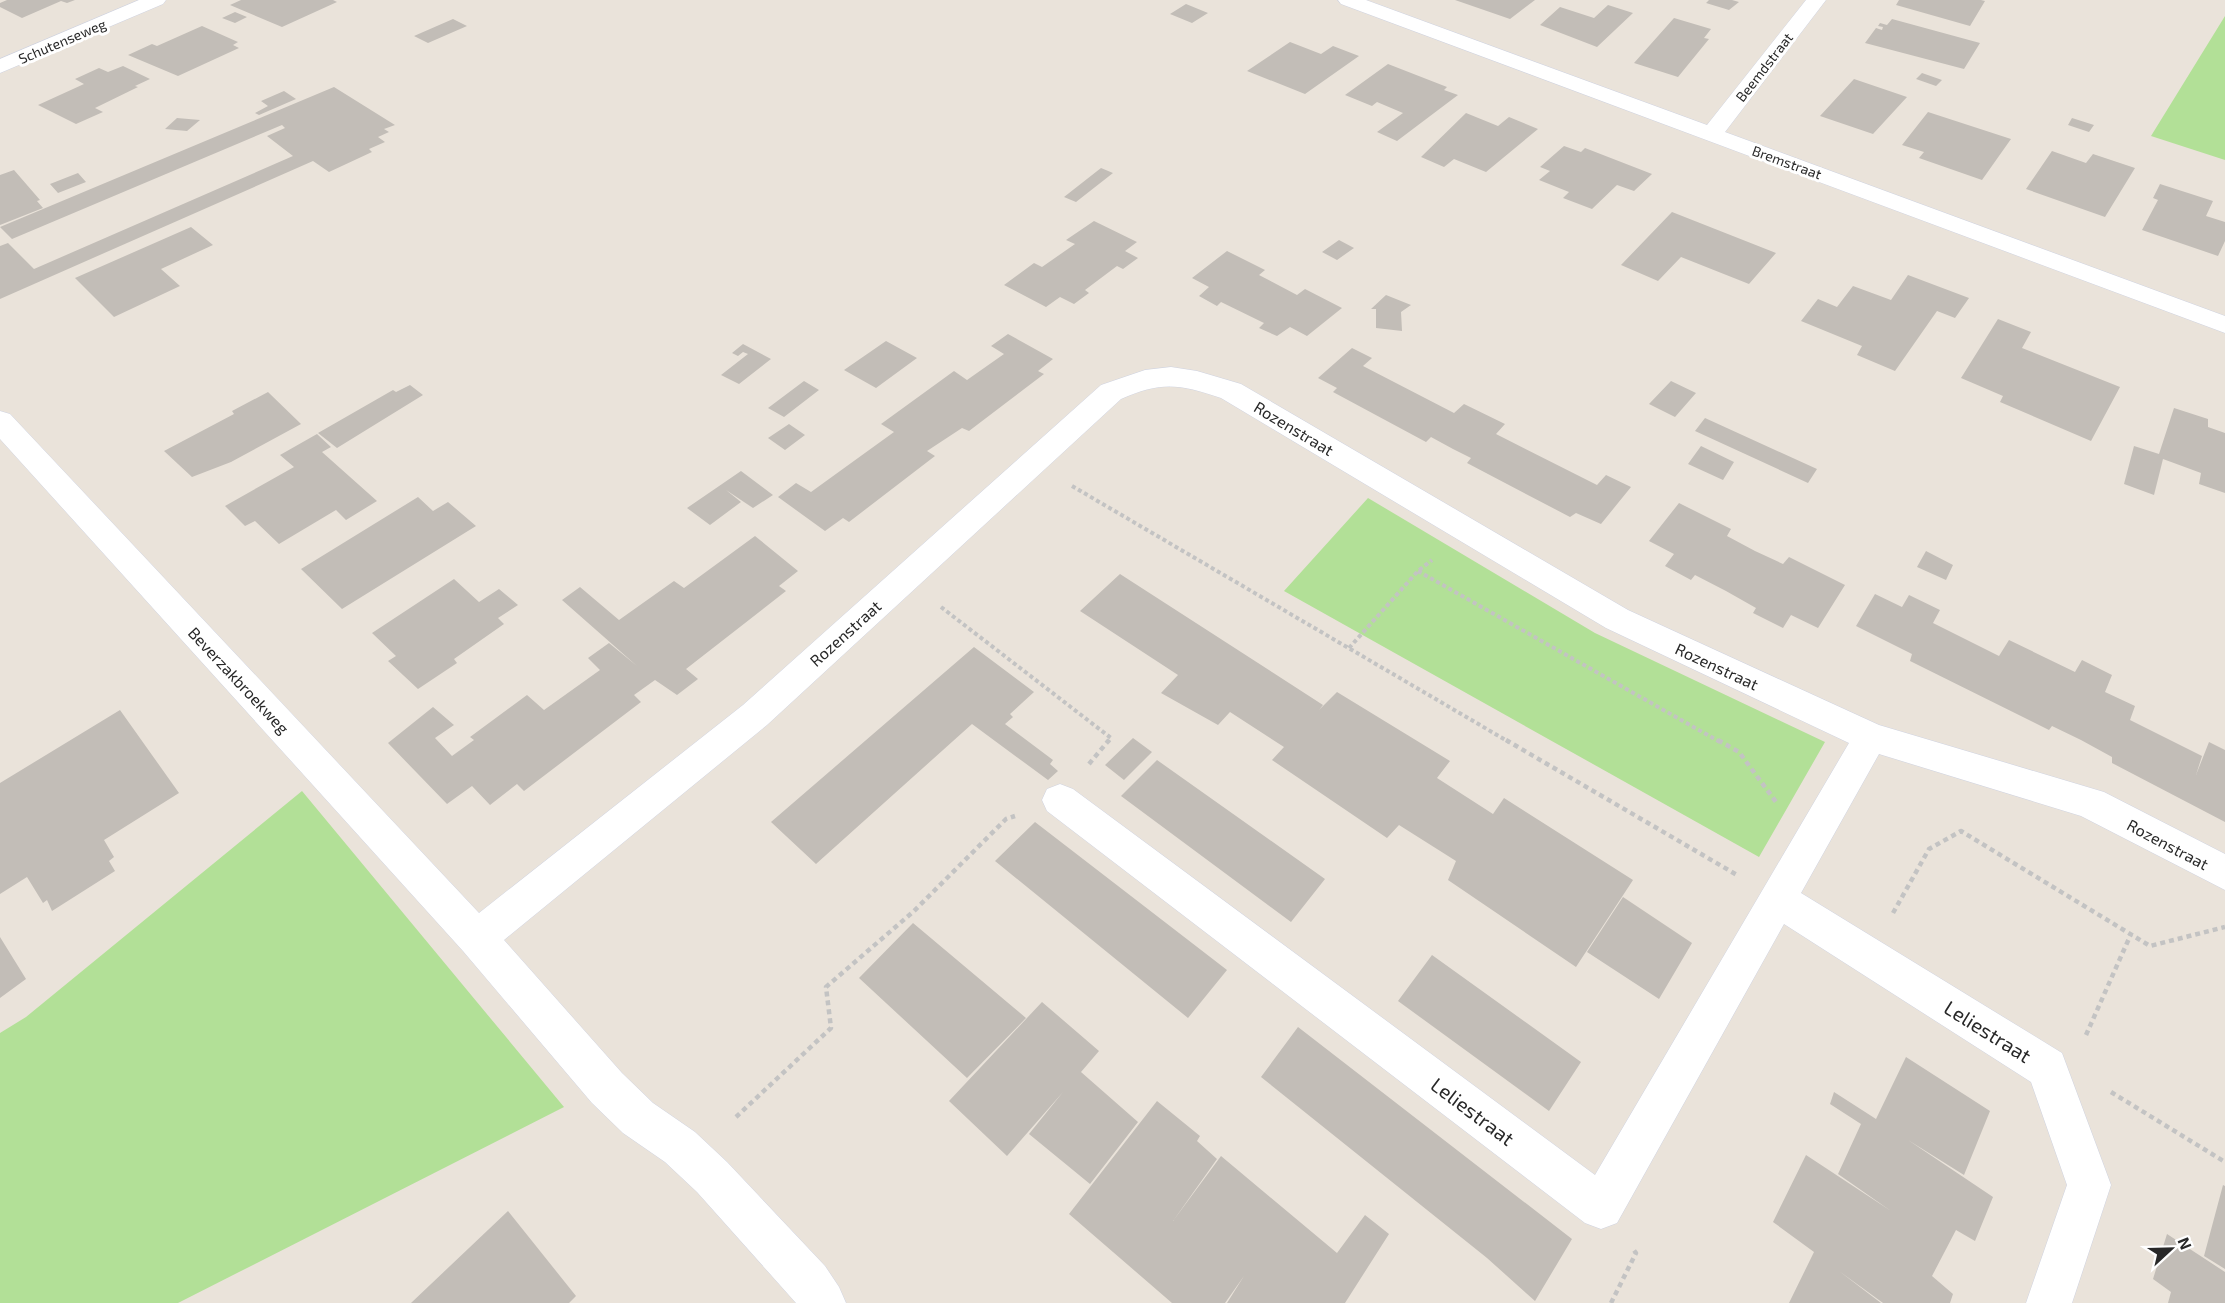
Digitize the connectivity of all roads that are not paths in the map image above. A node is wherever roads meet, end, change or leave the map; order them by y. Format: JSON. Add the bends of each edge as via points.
{"nodes":[{"id":1,"x":156,"y":0,"type":"edge"},
{"id":2,"x":1348,"y":0,"type":"edge"},
{"id":3,"x":1816,"y":0,"type":"edge"},
{"id":4,"x":0,"y":67,"type":"edge"},
{"id":5,"x":1712,"y":134,"type":"junction"},
{"id":6,"x":2225,"y":325,"type":"edge"},
{"id":7,"x":0,"y":421,"type":"edge"},
{"id":8,"x":1871,"y":737,"type":"junction"},
{"id":9,"x":1060,"y":800,"type":"road end"},
{"id":10,"x":2225,"y":873,"type":"edge"},
{"id":11,"x":1779,"y":900,"type":"junction"},
{"id":12,"x":477,"y":938,"type":"junction"},
{"id":13,"x":823,"y":1303,"type":"edge"},
{"id":14,"x":2049,"y":1303,"type":"edge"}],
"edges":[{"from":1,"to":4,"type":"street","name":"Schutenseweg"},
{"from":2,"to":5,"type":"street","name":"Bremstraat"},
{"from":3,"to":5,"type":"street","name":"Beemdstraat"},
{"from":5,"to":6,"type":"street","name":"Bremstraat"},
{"from":7,"to":12,"type":"street","name":"Beverzakbroekweg"},
{"from":8,"to":10,"type":"street","name":"Rozenstraat","via":[[2091,803]]},
{"from":8,"to":11,"type":"street","name":"Leliestraat"},
{"from":8,"to":12,"type":"street","name":"Rozenstraat","via":[[1617,620],[1231,391],[1183,375],[1143,377],[1111,392],[755,715]]},
{"from":9,"to":11,"type":"street","name":"Leliestraat","via":[[1601,1207]]},
{"from":11,"to":14,"type":"street","name":"Leliestraat","via":[[2059,1068],[2089,1185]]},
{"from":12,"to":13,"type":"street","name":"Beverzakbroekweg","via":[[607,1088],[638,1118],[712,1176]]}]}
